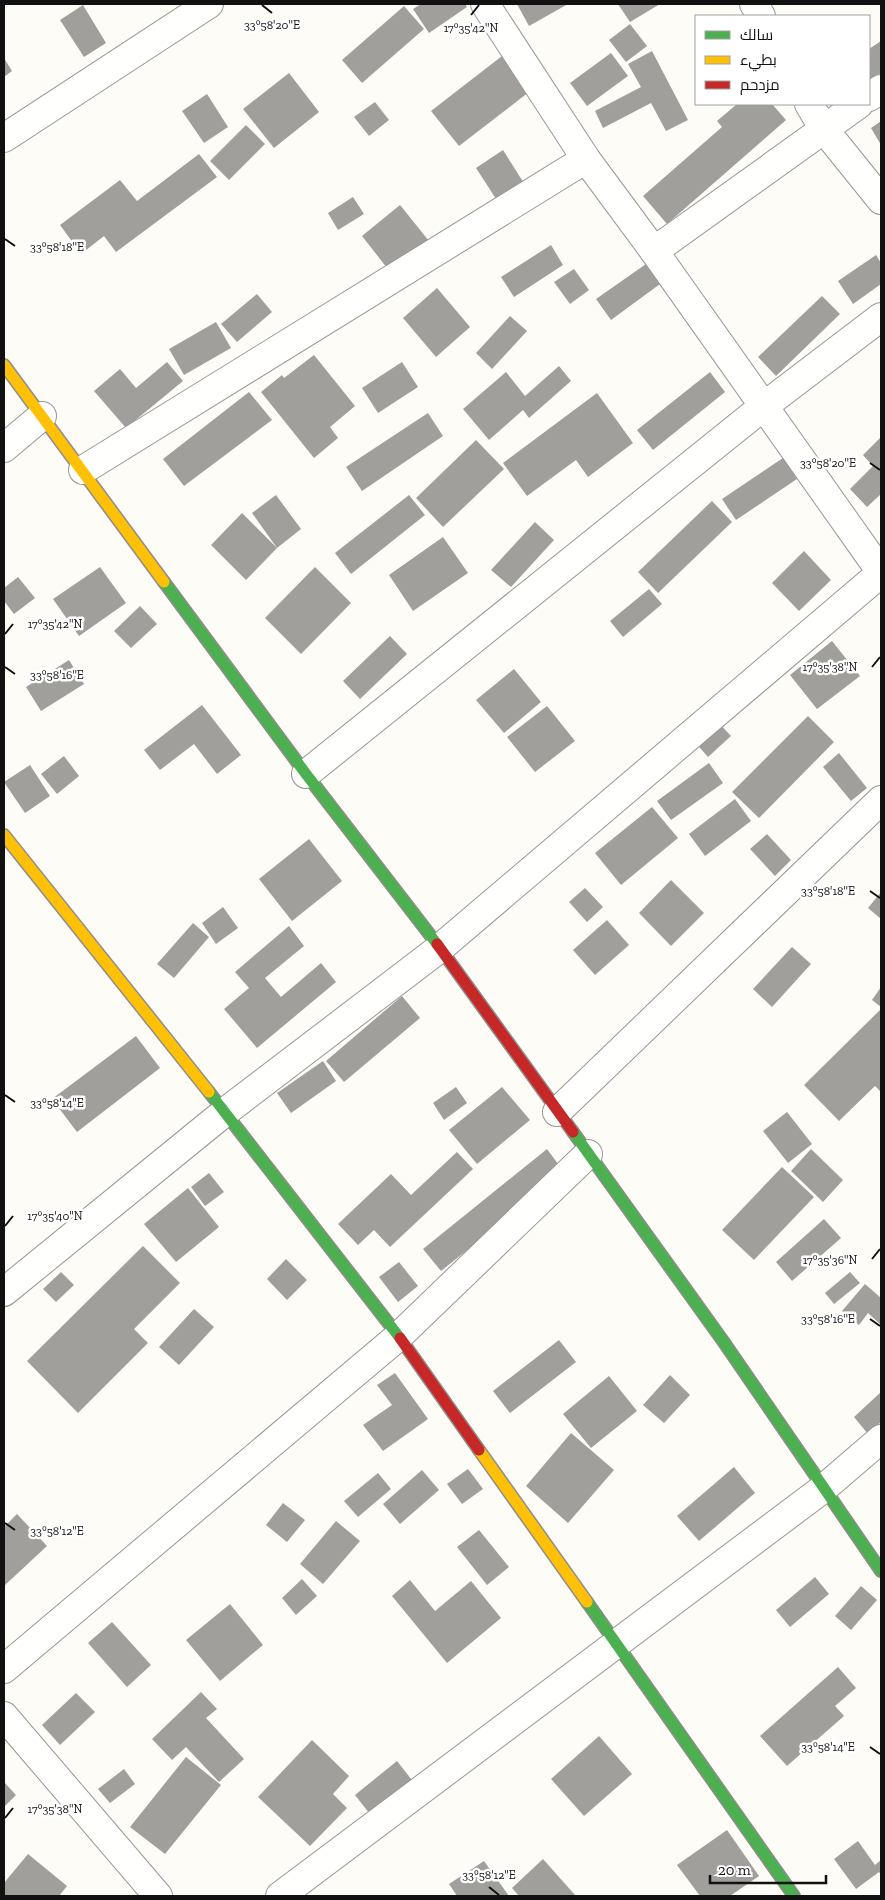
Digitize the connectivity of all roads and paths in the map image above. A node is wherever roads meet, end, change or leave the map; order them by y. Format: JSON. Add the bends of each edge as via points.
{"nodes":[{"id":1,"x":209,"y":4,"type":"edge"},
{"id":2,"x":485,"y":4,"type":"edge"},
{"id":3,"x":754,"y":4,"type":"edge"},
{"id":4,"x":760,"y":15,"type":"edge"},
{"id":5,"x":881,"y":89,"type":"edge"},
{"id":6,"x":870,"y":96,"type":"edge"},
{"id":7,"x":810,"y":105,"type":"edge"},
{"id":8,"x":858,"y":105,"type":"edge"},
{"id":9,"x":823,"y":128,"type":"junction"},
{"id":10,"x":4,"y":138,"type":"edge"},
{"id":11,"x":586,"y":160,"type":"junction"},
{"id":12,"x":881,"y":200,"type":"edge"},
{"id":13,"x":654,"y":251,"type":"junction"},
{"id":14,"x":881,"y":317,"type":"edge"},
{"id":15,"x":4,"y":365,"type":"edge"},
{"id":16,"x":764,"y":406,"type":"junction"},
{"id":17,"x":42,"y":416,"type":"junction"},
{"id":18,"x":4,"y":448,"type":"edge"},
{"id":19,"x":83,"y":470,"type":"junction"},
{"id":20,"x":881,"y":573,"type":"edge"},
{"id":21,"x":306,"y":774,"type":"junction"},
{"id":22,"x":881,"y":800,"type":"edge"},
{"id":23,"x":8,"y":849,"type":"edge"},
{"id":24,"x":440,"y":948,"type":"junction"},
{"id":25,"x":225,"y":1112,"type":"junction"},
{"id":26,"x":557,"y":1112,"type":"junction"},
{"id":27,"x":588,"y":1154,"type":"junction"},
{"id":28,"x":4,"y":1292,"type":"edge"},
{"id":29,"x":399,"y":1336,"type":"junction"},
{"id":30,"x":881,"y":1439,"type":"edge"},
{"id":31,"x":824,"y":1488,"type":"junction"},
{"id":32,"x":881,"y":1571,"type":"edge"},
{"id":33,"x":616,"y":1643,"type":"junction"},
{"id":34,"x":4,"y":1669,"type":"edge"},
{"id":35,"x":4,"y":1716,"type":"edge"},
{"id":36,"x":158,"y":1896,"type":"edge"},
{"id":37,"x":280,"y":1896,"type":"edge"},
{"id":38,"x":794,"y":1896,"type":"edge"}],
"edges":[{"from":1,"to":10,"type":"street"},
{"from":2,"to":11,"type":"street"},
{"from":3,"to":4,"type":"street"},
{"from":5,"to":6,"type":"street"},
{"from":7,"to":9,"type":"street"},
{"from":8,"to":9,"type":"street"},
{"from":9,"to":12,"type":"street"},
{"from":9,"to":13,"type":"street"},
{"from":11,"to":13,"type":"street"},
{"from":11,"to":19,"type":"street"},
{"from":13,"to":16,"type":"street"},
{"from":14,"to":16,"type":"street"},
{"from":15,"to":17,"type":"main road"},
{"from":16,"to":20,"type":"street"},
{"from":16,"to":21,"type":"street"},
{"from":17,"to":18,"type":"street"},
{"from":17,"to":19,"type":"main road"},
{"from":19,"to":21,"type":"main road"},
{"from":20,"to":24,"type":"street"},
{"from":21,"to":24,"type":"main road"},
{"from":22,"to":26,"type":"street"},
{"from":23,"to":25,"type":"main road"},
{"from":24,"to":25,"type":"street"},
{"from":24,"to":26,"type":"main road"},
{"from":25,"to":28,"type":"street"},
{"from":25,"to":29,"type":"main road"},
{"from":26,"to":27,"type":"main road"},
{"from":27,"to":29,"type":"street"},
{"from":27,"to":31,"type":"main road"},
{"from":29,"to":33,"type":"main road"},
{"from":29,"to":34,"type":"street"},
{"from":30,"to":31,"type":"street"},
{"from":31,"to":32,"type":"main road"},
{"from":31,"to":33,"type":"street"},
{"from":33,"to":37,"type":"street"},
{"from":33,"to":38,"type":"main road"},
{"from":35,"to":36,"type":"street"}]}
